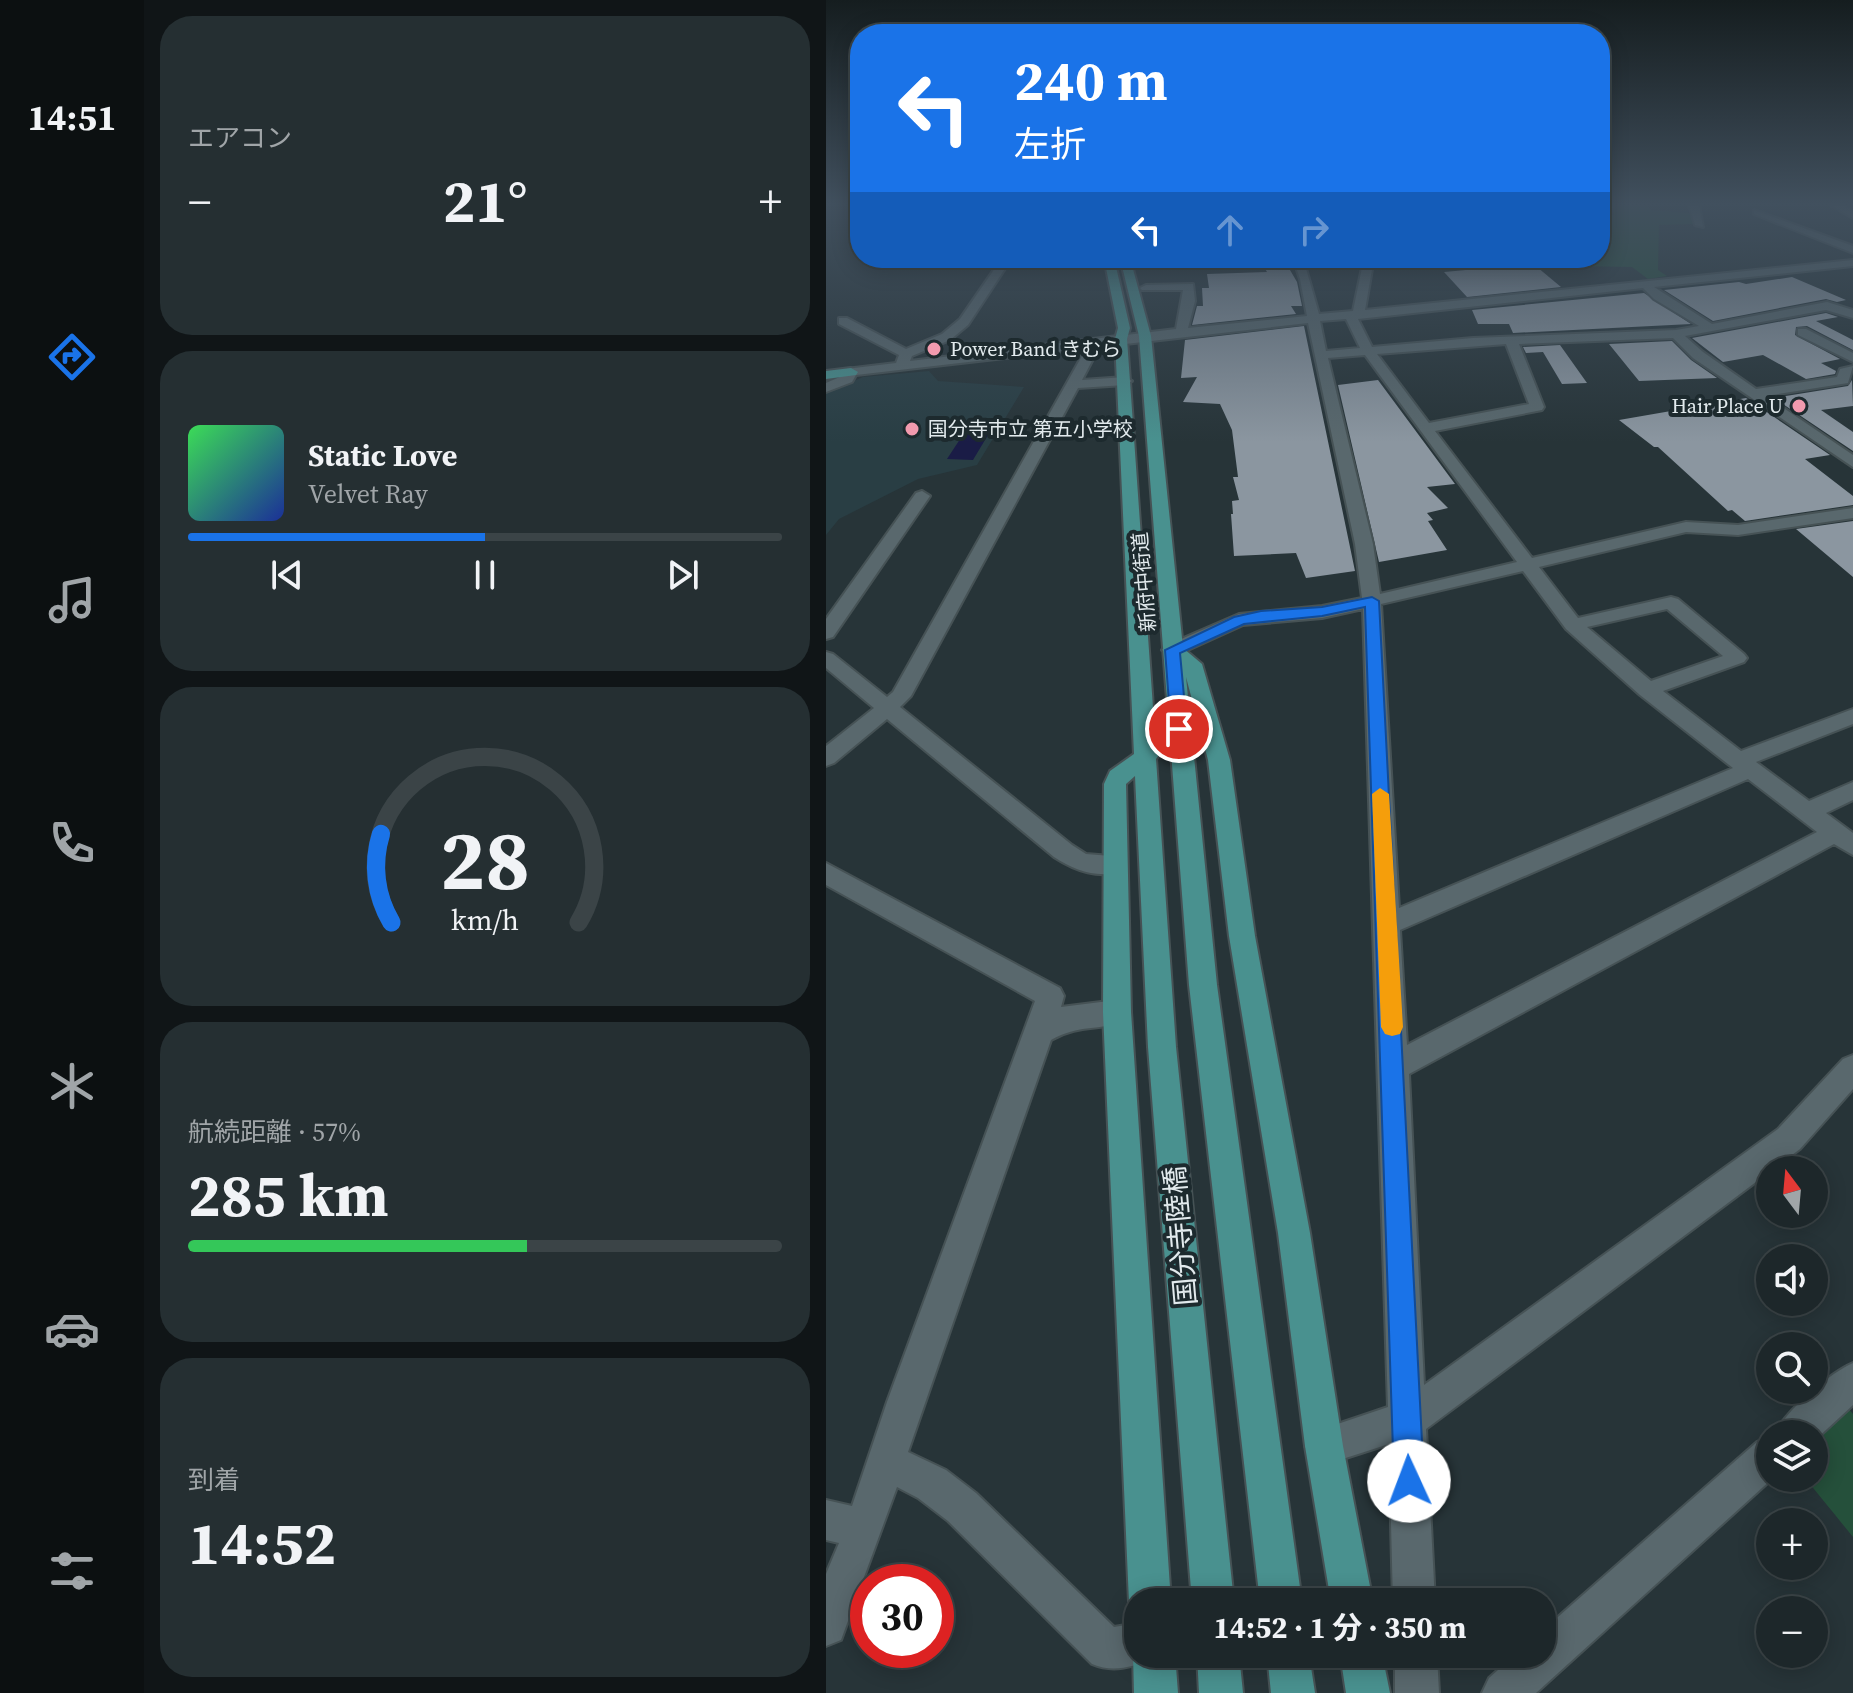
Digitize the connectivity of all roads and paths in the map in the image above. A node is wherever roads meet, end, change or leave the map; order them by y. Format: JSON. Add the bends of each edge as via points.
{"nodes":[{"id":1,"x":990,"y":284,"type":"edge"},
{"id":2,"x":1114,"y":284,"type":"edge"},
{"id":3,"x":1132,"y":284,"type":"edge"},
{"id":4,"x":1145,"y":284,"type":"edge"},
{"id":5,"x":1307,"y":284,"type":"edge"},
{"id":6,"x":1362,"y":284,"type":"edge"},
{"id":7,"x":1655,"y":284,"type":"edge"},
{"id":8,"x":1646,"y":285,"type":"junction"},
{"id":9,"x":1146,"y":288,"type":"junction"},
{"id":10,"x":1116,"y":294,"type":"junction"},
{"id":11,"x":1103,"y":300,"type":"dead end"},
{"id":12,"x":1139,"y":312,"type":"junction"},
{"id":13,"x":1853,"y":314,"type":"edge"},
{"id":14,"x":1354,"y":315,"type":"junction"},
{"id":15,"x":1107,"y":319,"type":"dead end"},
{"id":16,"x":1313,"y":320,"type":"junction"},
{"id":17,"x":843,"y":321,"type":"dead end"},
{"id":18,"x":1711,"y":328,"type":"junction"},
{"id":19,"x":1122,"y":332,"type":"junction"},
{"id":20,"x":1181,"y":332,"type":"junction"},
{"id":21,"x":1802,"y":332,"type":"dead end"},
{"id":22,"x":1676,"y":334,"type":"junction"},
{"id":23,"x":1145,"y":336,"type":"junction"},
{"id":24,"x":1511,"y":340,"type":"junction"},
{"id":25,"x":1368,"y":351,"type":"junction"},
{"id":26,"x":1321,"y":355,"type":"junction"},
{"id":27,"x":1853,"y":358,"type":"edge"},
{"id":28,"x":1087,"y":359,"type":"dead end"},
{"id":29,"x":904,"y":360,"type":"junction"},
{"id":30,"x":1853,"y":370,"type":"edge"},
{"id":31,"x":851,"y":372,"type":"junction"},
{"id":32,"x":826,"y":375,"type":"edge"},
{"id":33,"x":1148,"y":375,"type":"junction"},
{"id":34,"x":1125,"y":381,"type":"junction"},
{"id":35,"x":1076,"y":384,"type":"junction"},
{"id":36,"x":826,"y":388,"type":"edge"},
{"id":37,"x":1166,"y":392,"type":"dead end"},
{"id":38,"x":1756,"y":393,"type":"junction"},
{"id":39,"x":1427,"y":428,"type":"junction"},
{"id":40,"x":1853,"y":462,"type":"edge"},
{"id":41,"x":1132,"y":495,"type":"junction"},
{"id":42,"x":922,"y":496,"type":"dead end"},
{"id":43,"x":1853,"y":513,"type":"edge"},
{"id":44,"x":1527,"y":565,"type":"junction"},
{"id":45,"x":1372,"y":601,"type":"junction"},
{"id":46,"x":1573,"y":625,"type":"junction"},
{"id":47,"x":826,"y":633,"type":"edge"},
{"id":48,"x":1172,"y":650,"type":"junction"},
{"id":49,"x":826,"y":658,"type":"edge"},
{"id":50,"x":1647,"y":690,"type":"junction"},
{"id":51,"x":887,"y":709,"type":"junction"},
{"id":52,"x":1853,"y":716,"type":"edge"},
{"id":53,"x":1148,"y":755,"type":"junction"},
{"id":54,"x":826,"y":758,"type":"edge"},
{"id":55,"x":1743,"y":766,"type":"junction"},
{"id":56,"x":1853,"y":790,"type":"edge"},
{"id":57,"x":1808,"y":812,"type":"junction"},
{"id":58,"x":1844,"y":840,"type":"edge"},
{"id":59,"x":1115,"y":864,"type":"junction"},
{"id":60,"x":1152,"y":869,"type":"joint"},
{"id":61,"x":1193,"y":872,"type":"joint"},
{"id":62,"x":826,"y":873,"type":"edge"},
{"id":63,"x":1388,"y":924,"type":"junction"},
{"id":64,"x":1117,"y":1012,"type":"junction"},
{"id":65,"x":1040,"y":1032,"type":"junction"},
{"id":66,"x":1394,"y":1067,"type":"junction"},
{"id":67,"x":1853,"y":1068,"type":"edge"},
{"id":68,"x":1853,"y":1381,"type":"edge"},
{"id":69,"x":1407,"y":1420,"type":"junction"},
{"id":70,"x":1810,"y":1420,"type":"edge"},
{"id":71,"x":1324,"y":1446,"type":"junction"},
{"id":72,"x":888,"y":1462,"type":"junction"},
{"id":73,"x":1756,"y":1468,"type":"edge"},
{"id":74,"x":845,"y":1524,"type":"edge"},
{"id":75,"x":1149,"y":1588,"type":"edge"},
{"id":76,"x":1212,"y":1588,"type":"edge"},
{"id":77,"x":1279,"y":1588,"type":"edge"},
{"id":78,"x":1349,"y":1588,"type":"edge"},
{"id":79,"x":1413,"y":1588,"type":"edge"},
{"id":80,"x":826,"y":1625,"type":"edge"},
{"id":81,"x":1124,"y":1646,"type":"edge"},
{"id":82,"x":1155,"y":1668,"type":"edge"},
{"id":83,"x":1219,"y":1668,"type":"edge"},
{"id":84,"x":1290,"y":1668,"type":"edge"},
{"id":85,"x":1364,"y":1668,"type":"edge"},
{"id":86,"x":1416,"y":1668,"type":"edge"},
{"id":87,"x":1156,"y":1693,"type":"edge"},
{"id":88,"x":1221,"y":1693,"type":"edge"},
{"id":89,"x":1293,"y":1693,"type":"edge"},
{"id":90,"x":1368,"y":1693,"type":"edge"},
{"id":91,"x":1417,"y":1693,"type":"edge"},
{"id":92,"x":1504,"y":1693,"type":"edge"}],
"edges":[{"from":1,"to":29,"type":"street","via":[[964,322]]},
{"from":2,"to":10,"type":"main road","name":"新府中街道"},
{"from":3,"to":12,"type":"main road","name":"新府中街道"},
{"from":4,"to":9,"type":"main road"},
{"from":5,"to":16,"type":"street"},
{"from":6,"to":14,"type":"street"},
{"from":7,"to":8,"type":"street"},
{"from":8,"to":14,"type":"street"},
{"from":8,"to":18,"type":"street"},
{"from":9,"to":12,"type":"main road","via":[[1150,307]]},
{"from":9,"to":20,"type":"street","via":[[1189,286]]},
{"from":10,"to":11,"type":"main road"},
{"from":10,"to":19,"type":"main road","name":"新府中街道"},
{"from":12,"to":23,"type":"main road","name":"新府中街道"},
{"from":13,"to":18,"type":"street","via":[[1827,306]]},
{"from":14,"to":16,"type":"street"},
{"from":14,"to":25,"type":"street"},
{"from":15,"to":19,"type":"main road"},
{"from":16,"to":20,"type":"street"},
{"from":16,"to":26,"type":"street"},
{"from":17,"to":29,"type":"street"},
{"from":18,"to":22,"type":"street"},
{"from":19,"to":23,"type":"street"},
{"from":19,"to":29,"type":"street"},
{"from":19,"to":34,"type":"main road","name":"新府中街道"},
{"from":20,"to":23,"type":"street"},
{"from":21,"to":27,"type":"street"},
{"from":22,"to":24,"type":"street"},
{"from":22,"to":38,"type":"street"},
{"from":23,"to":33,"type":"main road","name":"新府中街道"},
{"from":23,"to":41,"type":"main road","name":"新府中街道","via":[[1136,344],[1143,432]]},
{"from":24,"to":25,"type":"street"},
{"from":24,"to":39,"type":"street","via":[[1537,407]]},
{"from":25,"to":26,"type":"street"},
{"from":25,"to":39,"type":"street"},
{"from":26,"to":45,"type":"street"},
{"from":28,"to":35,"type":"street"},
{"from":29,"to":31,"type":"street"},
{"from":30,"to":38,"type":"street","via":[[1845,372],[1843,380]]},
{"from":31,"to":32,"type":"main road"},
{"from":31,"to":36,"type":"street"},
{"from":33,"to":37,"type":"main road","via":[[1164,381]]},
{"from":33,"to":48,"type":"main road","name":"新府中街道","via":[[1161,420]]},
{"from":34,"to":35,"type":"street"},
{"from":34,"to":41,"type":"main road","name":"新府中街道"},
{"from":35,"to":51,"type":"street","via":[[901,696]]},
{"from":38,"to":40,"type":"street"},
{"from":39,"to":44,"type":"street"},
{"from":41,"to":53,"type":"main road","name":"新府中街道"},
{"from":42,"to":47,"type":"street"},
{"from":43,"to":44,"type":"street","via":[[1738,530],[1686,527]]},
{"from":44,"to":45,"type":"street"},
{"from":44,"to":46,"type":"street"},
{"from":45,"to":48,"type":"street","via":[[1239,620]]},
{"from":45,"to":63,"type":"street"},
{"from":46,"to":50,"type":"street"},
{"from":46,"to":50,"type":"street","via":[[1671,603],[1737,658]]},
{"from":48,"to":61,"type":"main road","name":"新府中街道"},
{"from":48,"to":71,"type":"main road","via":[[1192,664],[1219,760]]},
{"from":49,"to":51,"type":"street"},
{"from":50,"to":55,"type":"street"},
{"from":51,"to":54,"type":"street"},
{"from":51,"to":59,"type":"street","via":[[1072,857],[1082,863]]},
{"from":52,"to":55,"type":"street"},
{"from":53,"to":59,"type":"main road","via":[[1125,769],[1115,784]]},
{"from":53,"to":60,"type":"main road","name":"新府中街道"},
{"from":55,"to":57,"type":"street"},
{"from":55,"to":63,"type":"street"},
{"from":56,"to":57,"type":"street"},
{"from":57,"to":58,"type":"street"},
{"from":58,"to":66,"type":"street"},
{"from":59,"to":64,"type":"main road"},
{"from":60,"to":76,"type":"main road","name":"国分寺陸橋","via":[[1162,1047]]},
{"from":61,"to":77,"type":"main road","name":"国分寺陸橋"},
{"from":62,"to":65,"type":"street","via":[[1050,996]]},
{"from":63,"to":66,"type":"street"},
{"from":64,"to":65,"type":"street","via":[[1064,1018]]},
{"from":64,"to":75,"type":"main road"},
{"from":65,"to":72,"type":"street"},
{"from":66,"to":69,"type":"street"},
{"from":67,"to":69,"type":"street","via":[[1789,1139]]},
{"from":68,"to":70,"type":"street"},
{"from":69,"to":71,"type":"street"},
{"from":69,"to":79,"type":"street"},
{"from":71,"to":78,"type":"main road"},
{"from":72,"to":74,"type":"street"},
{"from":72,"to":81,"type":"street","via":[[932,1484],[962,1507],[1107,1649]]},
{"from":73,"to":92,"type":"street"},
{"from":74,"to":80,"type":"street"},
{"from":82,"to":87,"type":"main road"},
{"from":83,"to":88,"type":"main road"},
{"from":84,"to":89,"type":"main road"},
{"from":85,"to":90,"type":"main road"},
{"from":86,"to":91,"type":"street"}]}
